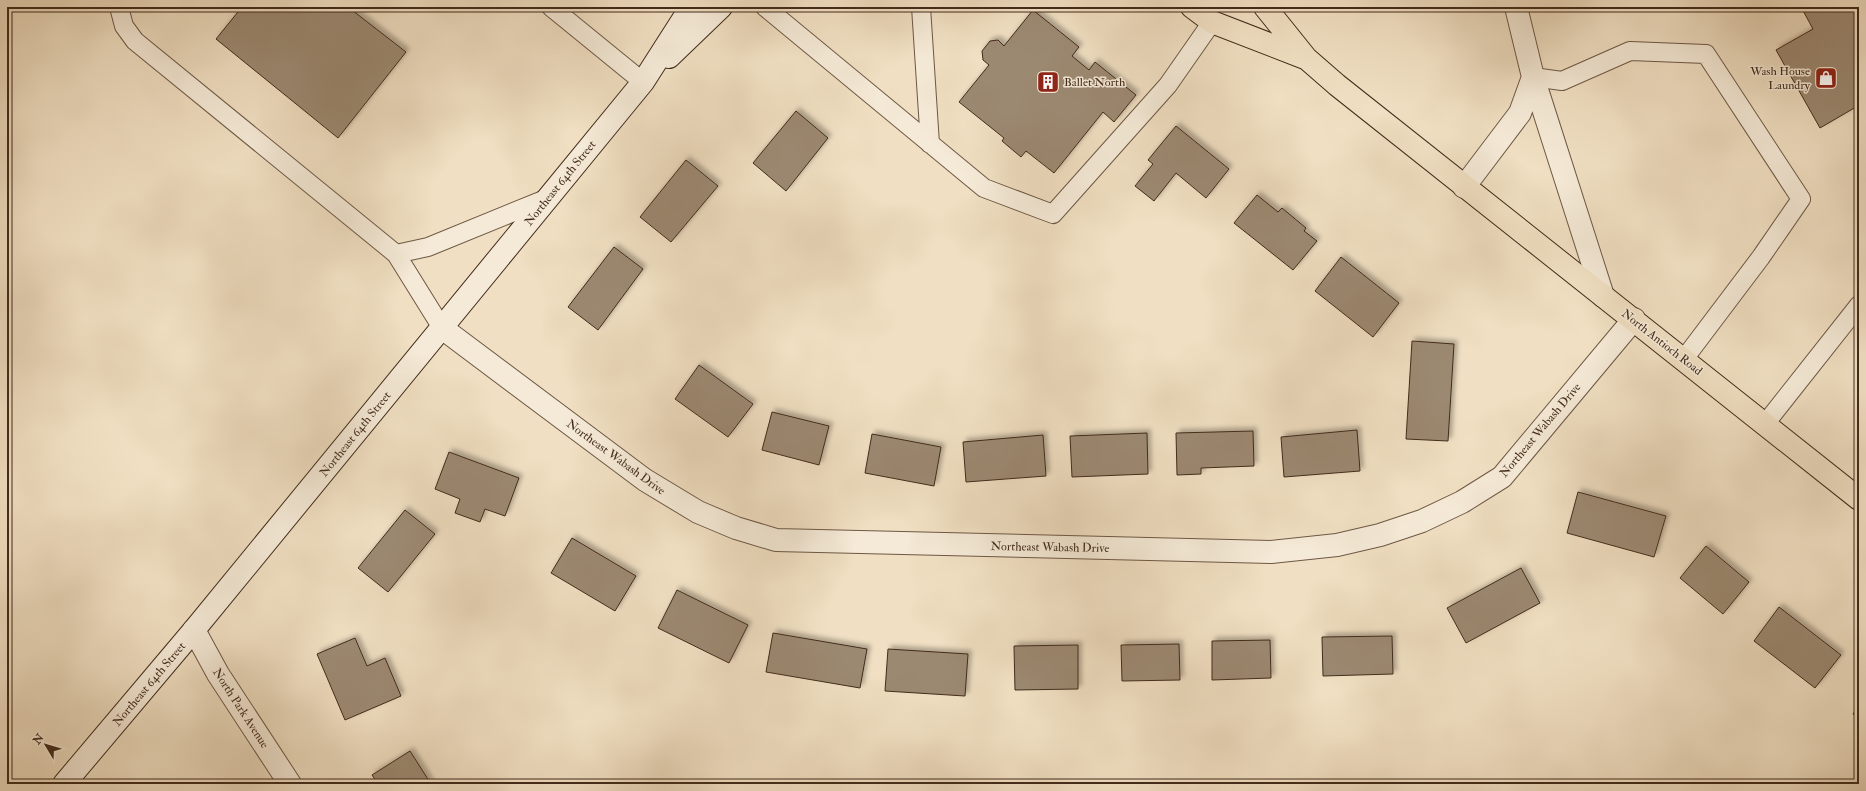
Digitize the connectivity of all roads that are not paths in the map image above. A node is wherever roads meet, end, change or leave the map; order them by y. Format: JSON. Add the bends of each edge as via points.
{"nodes":[{"id":1,"x":119,"y":7,"type":"edge"},
{"id":2,"x":552,"y":7,"type":"edge"},
{"id":3,"x":691,"y":7,"type":"edge"},
{"id":4,"x":721,"y":7,"type":"edge"},
{"id":5,"x":765,"y":7,"type":"edge"},
{"id":6,"x":921,"y":7,"type":"edge"},
{"id":7,"x":1192,"y":7,"type":"edge"},
{"id":8,"x":1266,"y":7,"type":"edge"},
{"id":9,"x":1516,"y":7,"type":"edge"},
{"id":10,"x":1212,"y":22,"type":"junction"},
{"id":11,"x":1306,"y":58,"type":"junction"},
{"id":12,"x":1533,"y":77,"type":"junction"},
{"id":13,"x":643,"y":82,"type":"junction"},
{"id":14,"x":930,"y":144,"type":"junction"},
{"id":15,"x":1464,"y":187,"type":"junction"},
{"id":16,"x":548,"y":198,"type":"junction"},
{"id":17,"x":396,"y":254,"type":"junction"},
{"id":18,"x":1603,"y":296,"type":"junction"},
{"id":19,"x":1859,"y":305,"type":"edge"},
{"id":20,"x":1634,"y":319,"type":"junction"},
{"id":21,"x":442,"y":328,"type":"junction"},
{"id":22,"x":1684,"y":359,"type":"junction"},
{"id":23,"x":1765,"y":424,"type":"junction"},
{"id":24,"x":1859,"y":499,"type":"edge"},
{"id":25,"x":194,"y":630,"type":"junction"},
{"id":26,"x":64,"y":784,"type":"edge"},
{"id":27,"x":290,"y":784,"type":"edge"}],
"edges":[{"from":1,"to":17,"type":"lane","via":[[124,26],[135,42]]},
{"from":2,"to":13,"type":"lane"},
{"from":3,"to":13,"type":"street","name":"Northeast 64th Street"},
{"from":4,"to":13,"type":"street","name":"Northeast 64th Street"},
{"from":5,"to":14,"type":"lane"},
{"from":6,"to":14,"type":"lane"},
{"from":7,"to":10,"type":"main road"},
{"from":8,"to":11,"type":"main road"},
{"from":9,"to":12,"type":"street"},
{"from":10,"to":11,"type":"main road"},
{"from":10,"to":14,"type":"lane","via":[[1168,85],[1053,214],[984,188]]},
{"from":11,"to":15,"type":"main road","name":"North Antioch Road"},
{"from":12,"to":15,"type":"street","via":[[1520,113]]},
{"from":12,"to":18,"type":"street"},
{"from":12,"to":22,"type":"lane","via":[[1562,81],[1630,51],[1706,54],[1801,199]]},
{"from":13,"to":16,"type":"street","name":"Northeast 64th Street"},
{"from":15,"to":18,"type":"main road","name":"North Antioch Road"},
{"from":16,"to":17,"type":"lane","via":[[428,247]]},
{"from":16,"to":21,"type":"street","name":"Northeast 64th Street"},
{"from":17,"to":21,"type":"lane"},
{"from":18,"to":20,"type":"main road","name":"North Antioch Road"},
{"from":19,"to":23,"type":"lane"},
{"from":20,"to":21,"type":"street","name":"Northeast Wabash Drive","via":[[1502,477],[1462,502],[1422,521],[1380,535],[1337,545],[1271,552],[776,540],[736,528],[698,512],[645,480]]},
{"from":20,"to":22,"type":"main road","name":"North Antioch Road"},
{"from":21,"to":25,"type":"street","name":"Northeast 64th Street"},
{"from":22,"to":23,"type":"main road","name":"North Antioch Road"},
{"from":23,"to":24,"type":"main road","name":"North Antioch Road"},
{"from":25,"to":26,"type":"street","name":"Northeast 64th Street"},
{"from":25,"to":27,"type":"street","name":"North Park Avenue","via":[[218,674]]}]}
